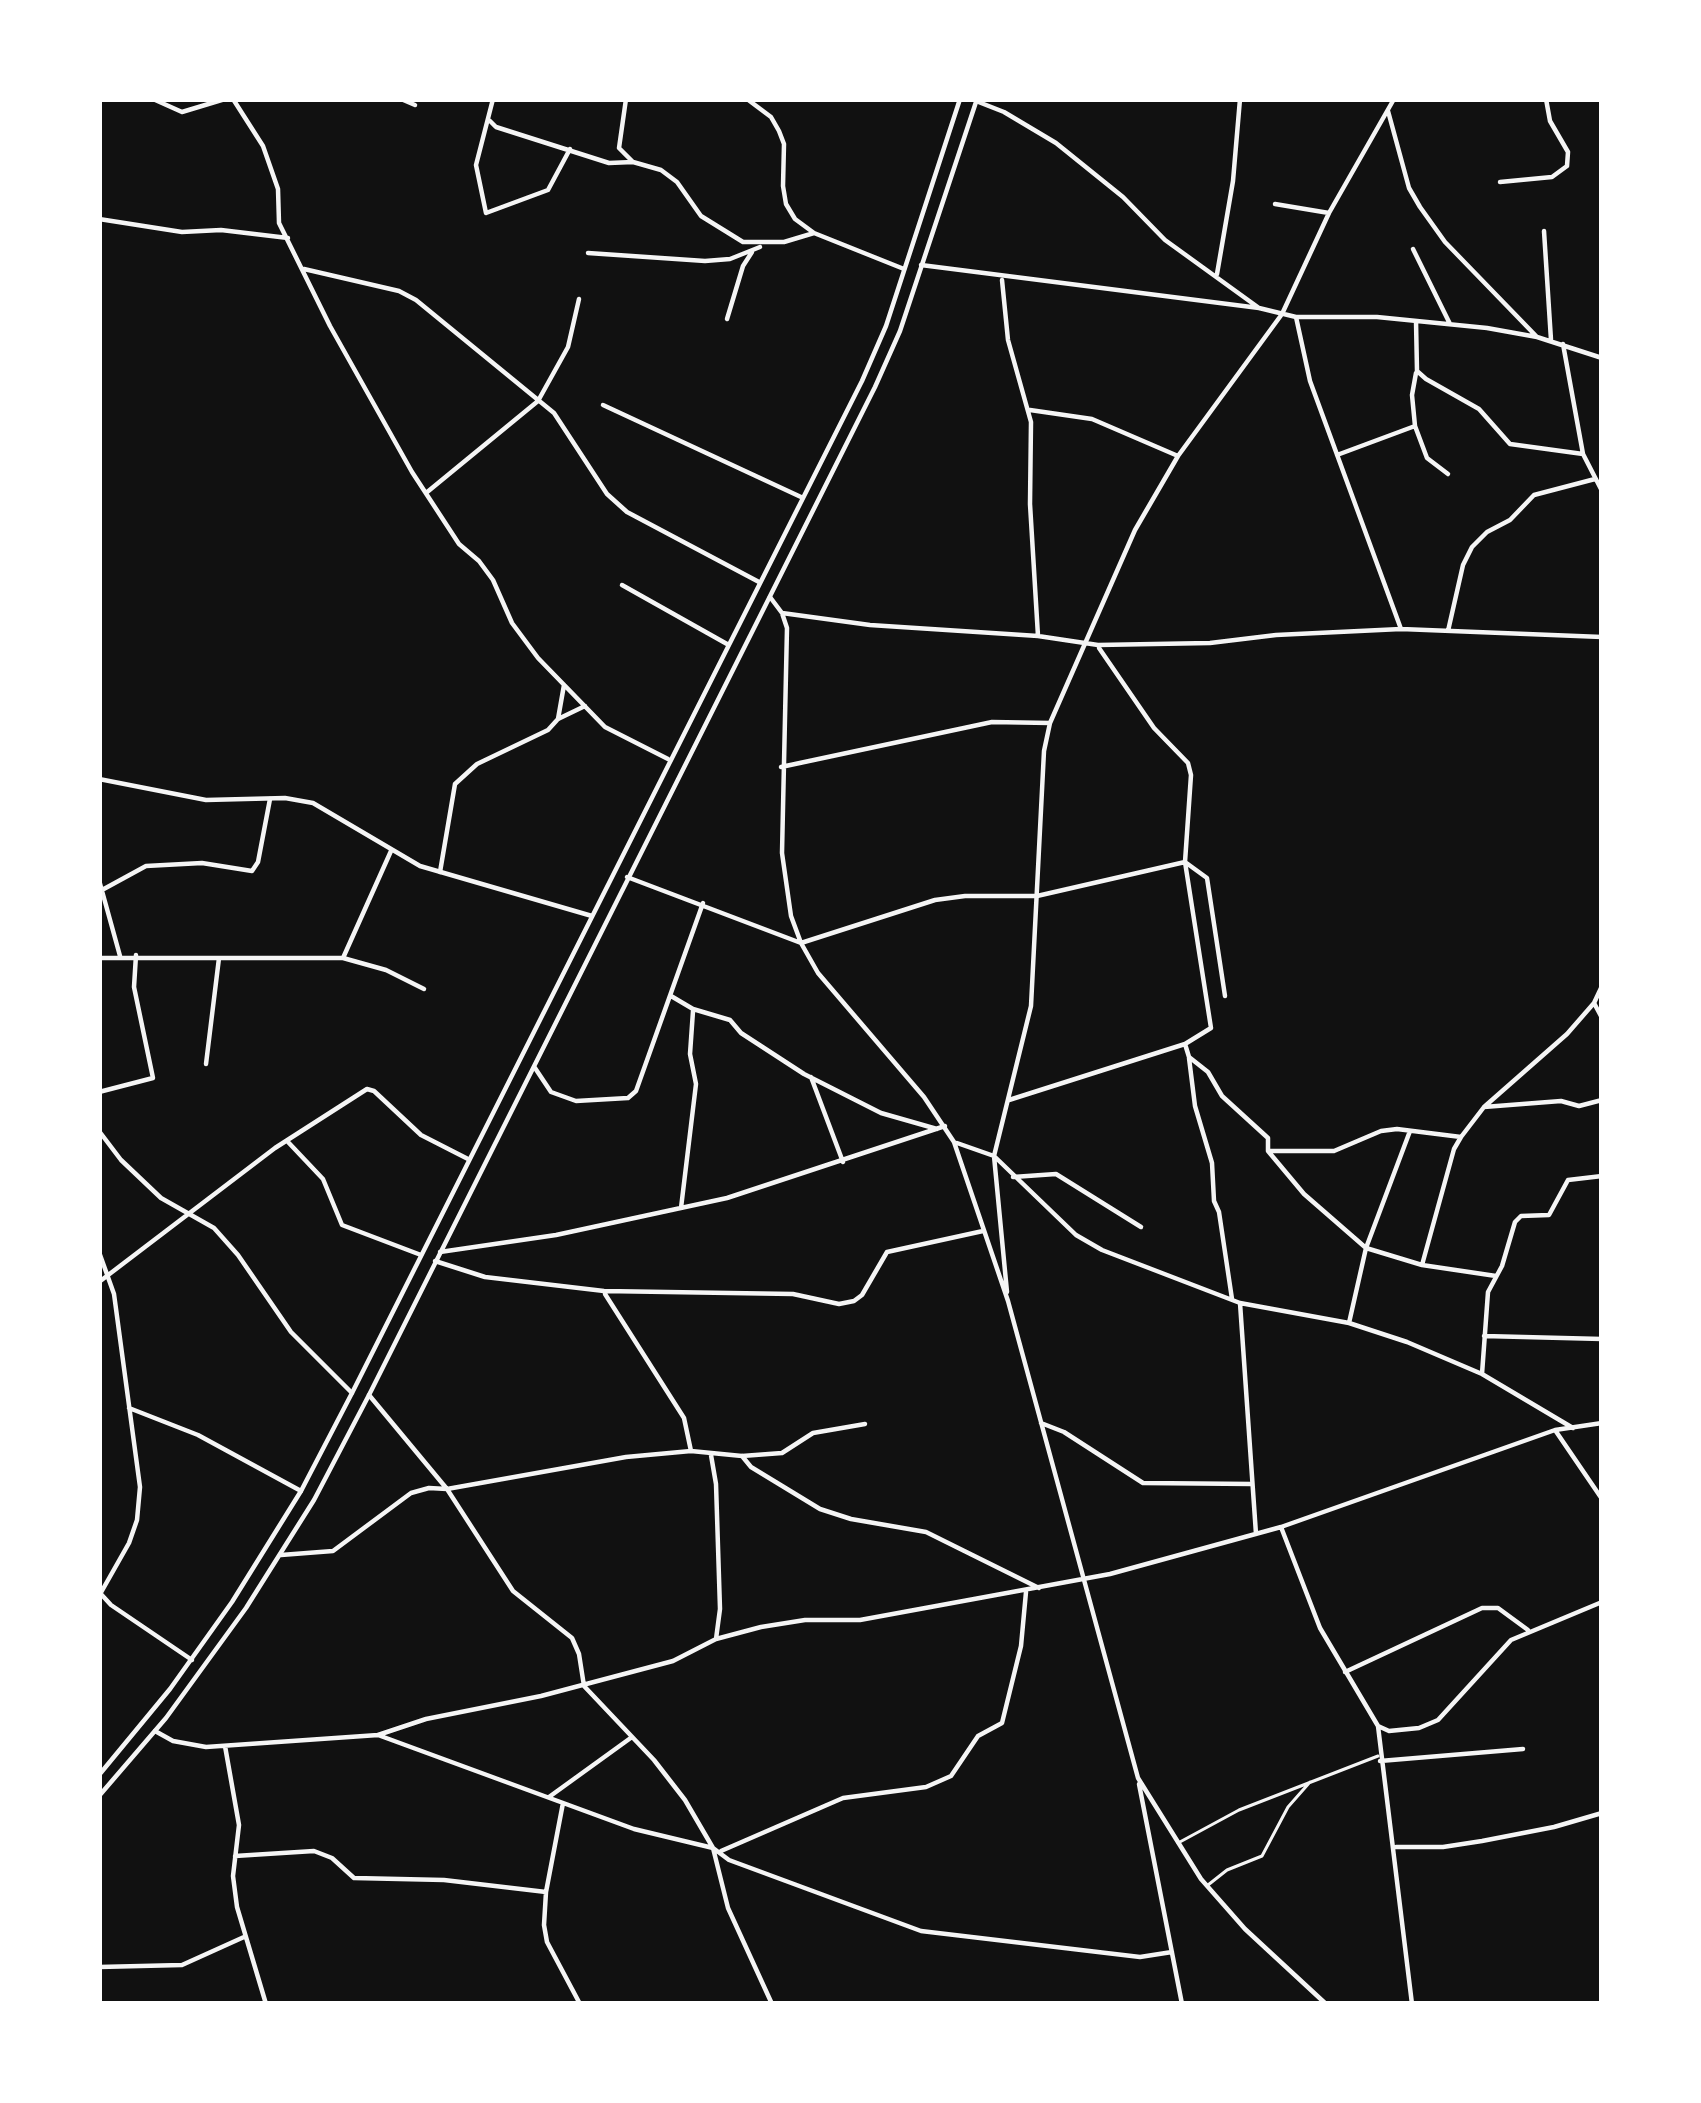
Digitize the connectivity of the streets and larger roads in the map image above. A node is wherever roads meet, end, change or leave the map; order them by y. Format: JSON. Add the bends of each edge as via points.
{"nodes":[{"id":1,"x":153,"y":99,"type":"edge"},
{"id":2,"x":229,"y":99,"type":"edge"},
{"id":3,"x":400,"y":99,"type":"edge"},
{"id":4,"x":493,"y":99,"type":"edge"},
{"id":5,"x":626,"y":99,"type":"edge"},
{"id":6,"x":747,"y":99,"type":"edge"},
{"id":7,"x":960,"y":99,"type":"edge"},
{"id":8,"x":1240,"y":99,"type":"edge"},
{"id":9,"x":1394,"y":99,"type":"edge"},
{"id":10,"x":1546,"y":99,"type":"edge"},
{"id":11,"x":976,"y":100,"type":"edge"},
{"id":12,"x":415,"y":105,"type":"dead end"},
{"id":13,"x":1388,"y":109,"type":"junction"},
{"id":14,"x":490,"y":121,"type":"junction"},
{"id":15,"x":570,"y":149,"type":"junction"},
{"id":16,"x":633,"y":162,"type":"junction"},
{"id":17,"x":1500,"y":182,"type":"dead end"},
{"id":18,"x":1275,"y":204,"type":"dead end"},
{"id":19,"x":1329,"y":213,"type":"junction"},
{"id":20,"x":99,"y":219,"type":"edge"},
{"id":21,"x":1544,"y":231,"type":"dead end"},
{"id":22,"x":814,"y":232,"type":"junction"},
{"id":23,"x":288,"y":238,"type":"junction"},
{"id":24,"x":765,"y":244,"type":"junction"},
{"id":25,"x":1413,"y":249,"type":"dead end"},
{"id":26,"x":754,"y":250,"type":"junction"},
{"id":27,"x":588,"y":253,"type":"dead end"},
{"id":28,"x":921,"y":266,"type":"junction"},
{"id":29,"x":304,"y":269,"type":"junction"},
{"id":30,"x":904,"y":269,"type":"junction"},
{"id":31,"x":1216,"y":274,"type":"junction"},
{"id":32,"x":1001,"y":277,"type":"junction"},
{"id":33,"x":579,"y":298,"type":"dead end"},
{"id":34,"x":1259,"y":308,"type":"junction"},
{"id":35,"x":1282,"y":314,"type":"junction"},
{"id":36,"x":1296,"y":316,"type":"junction"},
{"id":37,"x":727,"y":319,"type":"dead end"},
{"id":38,"x":1416,"y":321,"type":"junction"},
{"id":39,"x":1450,"y":325,"type":"junction"},
{"id":40,"x":1537,"y":337,"type":"junction"},
{"id":41,"x":1551,"y":340,"type":"junction"},
{"id":42,"x":1564,"y":344,"type":"junction"},
{"id":43,"x":1602,"y":358,"type":"edge"},
{"id":44,"x":1417,"y":371,"type":"junction"},
{"id":45,"x":538,"y":401,"type":"junction"},
{"id":46,"x":603,"y":405,"type":"dead end"},
{"id":47,"x":1030,"y":410,"type":"junction"},
{"id":48,"x":1415,"y":426,"type":"junction"},
{"id":49,"x":1583,"y":454,"type":"junction"},
{"id":50,"x":1337,"y":455,"type":"junction"},
{"id":51,"x":1178,"y":456,"type":"junction"},
{"id":52,"x":1448,"y":474,"type":"dead end"},
{"id":53,"x":1595,"y":479,"type":"junction"},
{"id":54,"x":1602,"y":491,"type":"edge"},
{"id":55,"x":426,"y":493,"type":"junction"},
{"id":56,"x":801,"y":496,"type":"junction"},
{"id":57,"x":759,"y":583,"type":"junction"},
{"id":58,"x":622,"y":585,"type":"dead end"},
{"id":59,"x":770,"y":598,"type":"junction"},
{"id":60,"x":782,"y":613,"type":"junction"},
{"id":61,"x":1401,"y":629,"type":"junction"},
{"id":62,"x":1448,"y":631,"type":"junction"},
{"id":63,"x":1038,"y":636,"type":"junction"},
{"id":64,"x":1602,"y":637,"type":"edge"},
{"id":65,"x":1083,"y":642,"type":"junction"},
{"id":66,"x":727,"y":644,"type":"junction"},
{"id":67,"x":1098,"y":645,"type":"junction"},
{"id":68,"x":564,"y":685,"type":"junction"},
{"id":69,"x":585,"y":706,"type":"junction"},
{"id":70,"x":558,"y":719,"type":"junction"},
{"id":71,"x":1050,"y":723,"type":"junction"},
{"id":72,"x":668,"y":759,"type":"junction"},
{"id":73,"x":781,"y":767,"type":"junction"},
{"id":74,"x":99,"y":779,"type":"edge"},
{"id":75,"x":270,"y":799,"type":"junction"},
{"id":76,"x":391,"y":851,"type":"junction"},
{"id":77,"x":1185,"y":862,"type":"junction"},
{"id":78,"x":440,"y":872,"type":"junction"},
{"id":79,"x":627,"y":877,"type":"junction"},
{"id":80,"x":99,"y":880,"type":"edge"},
{"id":81,"x":102,"y":890,"type":"edge"},
{"id":82,"x":1037,"y":896,"type":"junction"},
{"id":83,"x":703,"y":903,"type":"junction"},
{"id":84,"x":592,"y":916,"type":"junction"},
{"id":85,"x":801,"y":943,"type":"junction"},
{"id":86,"x":136,"y":955,"type":"junction"},
{"id":87,"x":120,"y":956,"type":"junction"},
{"id":88,"x":99,"y":958,"type":"edge"},
{"id":89,"x":219,"y":958,"type":"junction"},
{"id":90,"x":343,"y":958,"type":"junction"},
{"id":91,"x":1602,"y":986,"type":"edge"},
{"id":92,"x":424,"y":989,"type":"dead end"},
{"id":93,"x":671,"y":996,"type":"junction"},
{"id":94,"x":1225,"y":996,"type":"dead end"},
{"id":95,"x":1594,"y":1003,"type":"junction"},
{"id":96,"x":693,"y":1009,"type":"junction"},
{"id":97,"x":1602,"y":1018,"type":"edge"},
{"id":98,"x":1185,"y":1044,"type":"junction"},
{"id":99,"x":1189,"y":1057,"type":"junction"},
{"id":100,"x":206,"y":1064,"type":"dead end"},
{"id":101,"x":534,"y":1066,"type":"junction"},
{"id":102,"x":811,"y":1077,"type":"junction"},
{"id":103,"x":99,"y":1092,"type":"edge"},
{"id":104,"x":1009,"y":1100,"type":"junction"},
{"id":105,"x":1602,"y":1100,"type":"edge"},
{"id":106,"x":1484,"y":1107,"type":"junction"},
{"id":107,"x":942,"y":1128,"type":"junction"},
{"id":108,"x":99,"y":1131,"type":"edge"},
{"id":109,"x":1410,"y":1131,"type":"junction"},
{"id":110,"x":1461,"y":1137,"type":"junction"},
{"id":111,"x":288,"y":1142,"type":"junction"},
{"id":112,"x":954,"y":1142,"type":"junction"},
{"id":113,"x":1268,"y":1151,"type":"junction"},
{"id":114,"x":994,"y":1156,"type":"junction"},
{"id":115,"x":470,"y":1160,"type":"junction"},
{"id":116,"x":842,"y":1162,"type":"junction"},
{"id":117,"x":1013,"y":1177,"type":"junction"},
{"id":118,"x":1602,"y":1177,"type":"edge"},
{"id":119,"x":681,"y":1208,"type":"junction"},
{"id":120,"x":192,"y":1214,"type":"junction"},
{"id":121,"x":1141,"y":1227,"type":"dead end"},
{"id":122,"x":983,"y":1231,"type":"junction"},
{"id":123,"x":1366,"y":1248,"type":"junction"},
{"id":124,"x":99,"y":1252,"type":"edge"},
{"id":125,"x":440,"y":1252,"type":"junction"},
{"id":126,"x":422,"y":1256,"type":"junction"},
{"id":127,"x":435,"y":1261,"type":"junction"},
{"id":128,"x":1422,"y":1265,"type":"junction"},
{"id":129,"x":109,"y":1275,"type":"junction"},
{"id":130,"x":1496,"y":1276,"type":"junction"},
{"id":131,"x":99,"y":1282,"type":"edge"},
{"id":132,"x":604,"y":1292,"type":"junction"},
{"id":133,"x":1232,"y":1299,"type":"junction"},
{"id":134,"x":1008,"y":1301,"type":"junction"},
{"id":135,"x":1240,"y":1303,"type":"junction"},
{"id":136,"x":1349,"y":1323,"type":"junction"},
{"id":137,"x":1484,"y":1336,"type":"junction"},
{"id":138,"x":1602,"y":1339,"type":"edge"},
{"id":139,"x":1482,"y":1374,"type":"junction"},
{"id":140,"x":352,"y":1393,"type":"junction"},
{"id":141,"x":369,"y":1395,"type":"junction"},
{"id":142,"x":129,"y":1408,"type":"junction"},
{"id":143,"x":1041,"y":1423,"type":"junction"},
{"id":144,"x":1602,"y":1423,"type":"edge"},
{"id":145,"x":865,"y":1424,"type":"dead end"},
{"id":146,"x":1573,"y":1428,"type":"junction"},
{"id":147,"x":1555,"y":1430,"type":"junction"},
{"id":148,"x":691,"y":1451,"type":"junction"},
{"id":149,"x":711,"y":1455,"type":"junction"},
{"id":150,"x":742,"y":1456,"type":"junction"},
{"id":151,"x":1252,"y":1484,"type":"junction"},
{"id":152,"x":447,"y":1489,"type":"junction"},
{"id":153,"x":301,"y":1491,"type":"junction"},
{"id":154,"x":1602,"y":1499,"type":"edge"},
{"id":155,"x":1281,"y":1527,"type":"junction"},
{"id":156,"x":1256,"y":1534,"type":"junction"},
{"id":157,"x":281,"y":1556,"type":"junction"},
{"id":158,"x":1086,"y":1580,"type":"junction"},
{"id":159,"x":1040,"y":1589,"type":"junction"},
{"id":160,"x":1026,"y":1592,"type":"junction"},
{"id":161,"x":100,"y":1594,"type":"edge"},
{"id":162,"x":1602,"y":1602,"type":"edge"},
{"id":163,"x":1528,"y":1630,"type":"junction"},
{"id":164,"x":716,"y":1639,"type":"junction"},
{"id":165,"x":192,"y":1660,"type":"junction"},
{"id":166,"x":1345,"y":1672,"type":"junction"},
{"id":167,"x":584,"y":1686,"type":"junction"},
{"id":168,"x":1378,"y":1726,"type":"junction"},
{"id":169,"x":155,"y":1731,"type":"junction"},
{"id":170,"x":378,"y":1735,"type":"junction"},
{"id":171,"x":632,"y":1737,"type":"junction"},
{"id":172,"x":225,"y":1746,"type":"junction"},
{"id":173,"x":1522,"y":1749,"type":"dead end"},
{"id":174,"x":1380,"y":1758,"type":"junction"},
{"id":175,"x":100,"y":1772,"type":"edge"},
{"id":176,"x":1138,"y":1778,"type":"junction"},
{"id":177,"x":1311,"y":1780,"type":"junction"},
{"id":178,"x":99,"y":1796,"type":"edge"},
{"id":179,"x":549,"y":1798,"type":"junction"},
{"id":180,"x":562,"y":1803,"type":"junction"},
{"id":181,"x":1602,"y":1813,"type":"edge"},
{"id":182,"x":1178,"y":1843,"type":"junction"},
{"id":183,"x":1395,"y":1847,"type":"junction"},
{"id":184,"x":717,"y":1850,"type":"junction"},
{"id":185,"x":235,"y":1856,"type":"junction"},
{"id":186,"x":1206,"y":1886,"type":"junction"},
{"id":187,"x":545,"y":1892,"type":"junction"},
{"id":188,"x":244,"y":1937,"type":"junction"},
{"id":189,"x":1172,"y":1952,"type":"junction"},
{"id":190,"x":99,"y":1967,"type":"edge"},
{"id":191,"x":266,"y":2004,"type":"edge"},
{"id":192,"x":580,"y":2004,"type":"edge"},
{"id":193,"x":772,"y":2004,"type":"edge"},
{"id":194,"x":1182,"y":2004,"type":"edge"},
{"id":195,"x":1326,"y":2004,"type":"edge"},
{"id":196,"x":1412,"y":2004,"type":"edge"}],
"edges":[{"from":1,"to":2,"type":"street","via":[[182,112]]},
{"from":2,"to":23,"type":"street","via":[[263,146]]},
{"from":3,"to":12,"type":"street"},
{"from":4,"to":14,"type":"street"},
{"from":5,"to":16,"type":"street","via":[[619,148]]},
{"from":6,"to":22,"type":"street","via":[[779,131],[786,204]]},
{"from":7,"to":30,"type":"street"},
{"from":8,"to":31,"type":"street"},
{"from":9,"to":13,"type":"street"},
{"from":10,"to":17,"type":"street","via":[[1567,166],[1552,177]]},
{"from":11,"to":28,"type":"street"},
{"from":11,"to":31,"type":"street","via":[[1056,143],[1165,240]]},
{"from":13,"to":19,"type":"street"},
{"from":13,"to":40,"type":"street","via":[[1420,207]]},
{"from":14,"to":15,"type":"street"},
{"from":14,"to":15,"type":"street","via":[[476,165],[485,213],[548,190]]},
{"from":15,"to":16,"type":"street"},
{"from":16,"to":24,"type":"street","via":[[670,174],[694,210],[725,234]]},
{"from":18,"to":19,"type":"street"},
{"from":19,"to":35,"type":"street"},
{"from":20,"to":23,"type":"street"},
{"from":21,"to":41,"type":"street"},
{"from":22,"to":24,"type":"street"},
{"from":22,"to":30,"type":"street"},
{"from":23,"to":29,"type":"street"},
{"from":24,"to":26,"type":"street"},
{"from":25,"to":39,"type":"street"},
{"from":26,"to":27,"type":"street","via":[[705,261]]},
{"from":26,"to":37,"type":"street"},
{"from":28,"to":32,"type":"street"},
{"from":28,"to":59,"type":"street","via":[[883,368]]},
{"from":29,"to":45,"type":"street","via":[[416,300]]},
{"from":29,"to":55,"type":"street"},
{"from":30,"to":56,"type":"street","via":[[862,381]]},
{"from":31,"to":34,"type":"street"},
{"from":32,"to":34,"type":"street"},
{"from":32,"to":47,"type":"street","via":[[1008,340]]},
{"from":33,"to":45,"type":"street","via":[[568,346]]},
{"from":34,"to":35,"type":"street"},
{"from":35,"to":36,"type":"street"},
{"from":35,"to":51,"type":"street"},
{"from":36,"to":38,"type":"street"},
{"from":36,"to":50,"type":"street"},
{"from":38,"to":39,"type":"street"},
{"from":38,"to":44,"type":"street"},
{"from":39,"to":40,"type":"street"},
{"from":40,"to":41,"type":"street"},
{"from":41,"to":42,"type":"street"},
{"from":42,"to":43,"type":"street"},
{"from":42,"to":49,"type":"street"},
{"from":44,"to":48,"type":"street"},
{"from":44,"to":49,"type":"street","via":[[1479,409],[1510,444]]},
{"from":45,"to":55,"type":"street"},
{"from":45,"to":57,"type":"street","via":[[568,428],[607,494],[627,512]]},
{"from":46,"to":56,"type":"street"},
{"from":47,"to":51,"type":"street","via":[[1092,419]]},
{"from":47,"to":63,"type":"street"},
{"from":48,"to":50,"type":"street"},
{"from":48,"to":52,"type":"street","via":[[1427,458]]},
{"from":49,"to":53,"type":"street"},
{"from":50,"to":61,"type":"street"},
{"from":51,"to":65,"type":"street"},
{"from":53,"to":54,"type":"street"},
{"from":53,"to":62,"type":"street","via":[[1534,495],[1472,547]]},
{"from":55,"to":68,"type":"street","via":[[493,580],[512,623]]},
{"from":56,"to":57,"type":"street"},
{"from":57,"to":66,"type":"street"},
{"from":58,"to":66,"type":"street"},
{"from":59,"to":60,"type":"street"},
{"from":59,"to":79,"type":"street"},
{"from":60,"to":63,"type":"street"},
{"from":60,"to":73,"type":"street"},
{"from":61,"to":62,"type":"street"},
{"from":61,"to":67,"type":"street"},
{"from":62,"to":64,"type":"street"},
{"from":63,"to":65,"type":"street"},
{"from":65,"to":67,"type":"street"},
{"from":65,"to":71,"type":"street"},
{"from":66,"to":72,"type":"street"},
{"from":67,"to":77,"type":"street","via":[[1188,763]]},
{"from":68,"to":69,"type":"street"},
{"from":68,"to":70,"type":"street"},
{"from":69,"to":70,"type":"street"},
{"from":69,"to":72,"type":"street","via":[[616,734]]},
{"from":70,"to":78,"type":"street","via":[[477,764],[452,788]]},
{"from":71,"to":73,"type":"street","via":[[992,722]]},
{"from":71,"to":82,"type":"street"},
{"from":72,"to":84,"type":"street"},
{"from":73,"to":85,"type":"street","via":[[784,883]]},
{"from":74,"to":75,"type":"street","via":[[167,795]]},
{"from":75,"to":76,"type":"street","via":[[313,803]]},
{"from":75,"to":81,"type":"street","via":[[252,871],[146,866]]},
{"from":76,"to":78,"type":"street"},
{"from":76,"to":90,"type":"street"},
{"from":77,"to":82,"type":"street"},
{"from":77,"to":94,"type":"street","via":[[1207,878]]},
{"from":77,"to":98,"type":"street","via":[[1211,1023],[1209,1033]]},
{"from":78,"to":84,"type":"street"},
{"from":79,"to":83,"type":"street"},
{"from":79,"to":101,"type":"street"},
{"from":80,"to":81,"type":"street"},
{"from":81,"to":87,"type":"street"},
{"from":82,"to":85,"type":"street","via":[[935,900]]},
{"from":82,"to":104,"type":"street","via":[[1031,1006]]},
{"from":83,"to":85,"type":"street"},
{"from":83,"to":93,"type":"street"},
{"from":84,"to":115,"type":"street"},
{"from":85,"to":107,"type":"street"},
{"from":86,"to":87,"type":"street"},
{"from":86,"to":89,"type":"street"},
{"from":86,"to":103,"type":"street","via":[[134,987],[153,1078]]},
{"from":87,"to":88,"type":"street"},
{"from":89,"to":90,"type":"street"},
{"from":89,"to":100,"type":"street"},
{"from":90,"to":92,"type":"street"},
{"from":91,"to":95,"type":"street"},
{"from":93,"to":96,"type":"street"},
{"from":93,"to":101,"type":"street","via":[[628,1098],[559,1097]]},
{"from":95,"to":97,"type":"street"},
{"from":95,"to":106,"type":"street"},
{"from":96,"to":102,"type":"street","via":[[730,1020]]},
{"from":96,"to":119,"type":"street","via":[[697,1084]]},
{"from":98,"to":99,"type":"street"},
{"from":98,"to":104,"type":"street"},
{"from":99,"to":113,"type":"street","via":[[1268,1138]]},
{"from":99,"to":133,"type":"street"},
{"from":101,"to":125,"type":"street"},
{"from":102,"to":107,"type":"street","via":[[881,1113]]},
{"from":102,"to":116,"type":"street"},
{"from":104,"to":114,"type":"street"},
{"from":105,"to":106,"type":"street"},
{"from":106,"to":110,"type":"street"},
{"from":107,"to":112,"type":"street"},
{"from":107,"to":116,"type":"street"},
{"from":108,"to":120,"type":"street","via":[[147,1186]]},
{"from":109,"to":110,"type":"street"},
{"from":109,"to":113,"type":"street","via":[[1381,1130],[1334,1151]]},
{"from":109,"to":123,"type":"street"},
{"from":110,"to":128,"type":"street"},
{"from":111,"to":115,"type":"street","via":[[371,1089],[421,1136]]},
{"from":111,"to":120,"type":"street"},
{"from":111,"to":126,"type":"street","via":[[323,1179],[342,1225]]},
{"from":112,"to":114,"type":"street"},
{"from":112,"to":122,"type":"street"},
{"from":113,"to":123,"type":"street"},
{"from":114,"to":117,"type":"street"},
{"from":114,"to":134,"type":"street"},
{"from":115,"to":126,"type":"street"},
{"from":116,"to":119,"type":"street"},
{"from":117,"to":121,"type":"street","via":[[1056,1174]]},
{"from":117,"to":133,"type":"street","via":[[1102,1250]]},
{"from":118,"to":130,"type":"street","via":[[1568,1180],[1549,1215],[1520,1216]]},
{"from":119,"to":125,"type":"street"},
{"from":120,"to":129,"type":"street"},
{"from":120,"to":140,"type":"street","via":[[214,1228],[291,1332]]},
{"from":122,"to":132,"type":"street","via":[[887,1252],[862,1295],[838,1304],[793,1294]]},
{"from":122,"to":134,"type":"street"},
{"from":123,"to":128,"type":"street"},
{"from":123,"to":136,"type":"street"},
{"from":124,"to":129,"type":"street"},
{"from":125,"to":127,"type":"street"},
{"from":126,"to":140,"type":"street"},
{"from":127,"to":132,"type":"street","via":[[485,1277]]},
{"from":127,"to":141,"type":"street"},
{"from":128,"to":130,"type":"street"},
{"from":129,"to":131,"type":"street"},
{"from":129,"to":142,"type":"street"},
{"from":130,"to":137,"type":"street"},
{"from":132,"to":148,"type":"street","via":[[684,1418]]},
{"from":133,"to":135,"type":"street"},
{"from":134,"to":143,"type":"street"},
{"from":135,"to":136,"type":"street"},
{"from":135,"to":151,"type":"street"},
{"from":136,"to":139,"type":"street"},
{"from":137,"to":138,"type":"street"},
{"from":137,"to":139,"type":"street"},
{"from":139,"to":146,"type":"street"},
{"from":140,"to":153,"type":"street"},
{"from":141,"to":152,"type":"street"},
{"from":141,"to":157,"type":"street"},
{"from":142,"to":153,"type":"street"},
{"from":142,"to":161,"type":"street","via":[[137,1520]]},
{"from":143,"to":151,"type":"street","via":[[1143,1483]]},
{"from":143,"to":158,"type":"street"},
{"from":144,"to":146,"type":"street"},
{"from":145,"to":150,"type":"street","via":[[813,1433],[782,1454]]},
{"from":146,"to":147,"type":"street"},
{"from":147,"to":154,"type":"street"},
{"from":147,"to":155,"type":"street"},
{"from":148,"to":149,"type":"street"},
{"from":148,"to":152,"type":"street"},
{"from":149,"to":150,"type":"street"},
{"from":149,"to":164,"type":"street"},
{"from":150,"to":159,"type":"street","via":[[820,1509],[926,1532]]},
{"from":151,"to":156,"type":"street"},
{"from":152,"to":157,"type":"street","via":[[411,1493],[333,1551]]},
{"from":152,"to":167,"type":"street","via":[[513,1591],[572,1638]]},
{"from":153,"to":165,"type":"street"},
{"from":155,"to":156,"type":"street"},
{"from":155,"to":166,"type":"street"},
{"from":156,"to":158,"type":"street"},
{"from":157,"to":169,"type":"street"},
{"from":158,"to":159,"type":"street"},
{"from":158,"to":176,"type":"street"},
{"from":159,"to":160,"type":"street"},
{"from":160,"to":164,"type":"street"},
{"from":160,"to":184,"type":"street","via":[[1002,1723],[978,1736],[952,1776],[843,1798]]},
{"from":161,"to":165,"type":"street"},
{"from":162,"to":163,"type":"street"},
{"from":163,"to":166,"type":"street","via":[[1498,1608],[1482,1608]]},
{"from":163,"to":168,"type":"street","via":[[1438,1720],[1419,1728]]},
{"from":164,"to":167,"type":"street","via":[[673,1661]]},
{"from":165,"to":175,"type":"street"},
{"from":166,"to":168,"type":"street"},
{"from":167,"to":170,"type":"street"},
{"from":167,"to":171,"type":"street"},
{"from":168,"to":174,"type":"street"},
{"from":169,"to":172,"type":"street","via":[[188,1745]]},
{"from":169,"to":178,"type":"street"},
{"from":170,"to":172,"type":"street"},
{"from":170,"to":179,"type":"street"},
{"from":171,"to":179,"type":"street"},
{"from":171,"to":184,"type":"street"},
{"from":172,"to":185,"type":"street"},
{"from":173,"to":174,"type":"street"},
{"from":174,"to":177,"type":"street"},
{"from":174,"to":183,"type":"street"},
{"from":176,"to":182,"type":"street"},
{"from":176,"to":189,"type":"street"},
{"from":177,"to":182,"type":"street"},
{"from":177,"to":186,"type":"street","via":[[1262,1856]]},
{"from":179,"to":180,"type":"street"},
{"from":180,"to":184,"type":"street"},
{"from":180,"to":187,"type":"street"},
{"from":181,"to":183,"type":"street","via":[[1482,1841]]},
{"from":182,"to":186,"type":"street"},
{"from":183,"to":196,"type":"street"},
{"from":184,"to":189,"type":"street","via":[[921,1931],[1140,1957]]},
{"from":184,"to":193,"type":"street","via":[[728,1908]]},
{"from":185,"to":187,"type":"street","via":[[314,1851],[354,1877]]},
{"from":185,"to":188,"type":"street"},
{"from":186,"to":195,"type":"street"},
{"from":187,"to":192,"type":"street","via":[[548,1942]]},
{"from":188,"to":190,"type":"street","via":[[182,1965]]},
{"from":188,"to":191,"type":"street"},
{"from":189,"to":194,"type":"street"}]}
